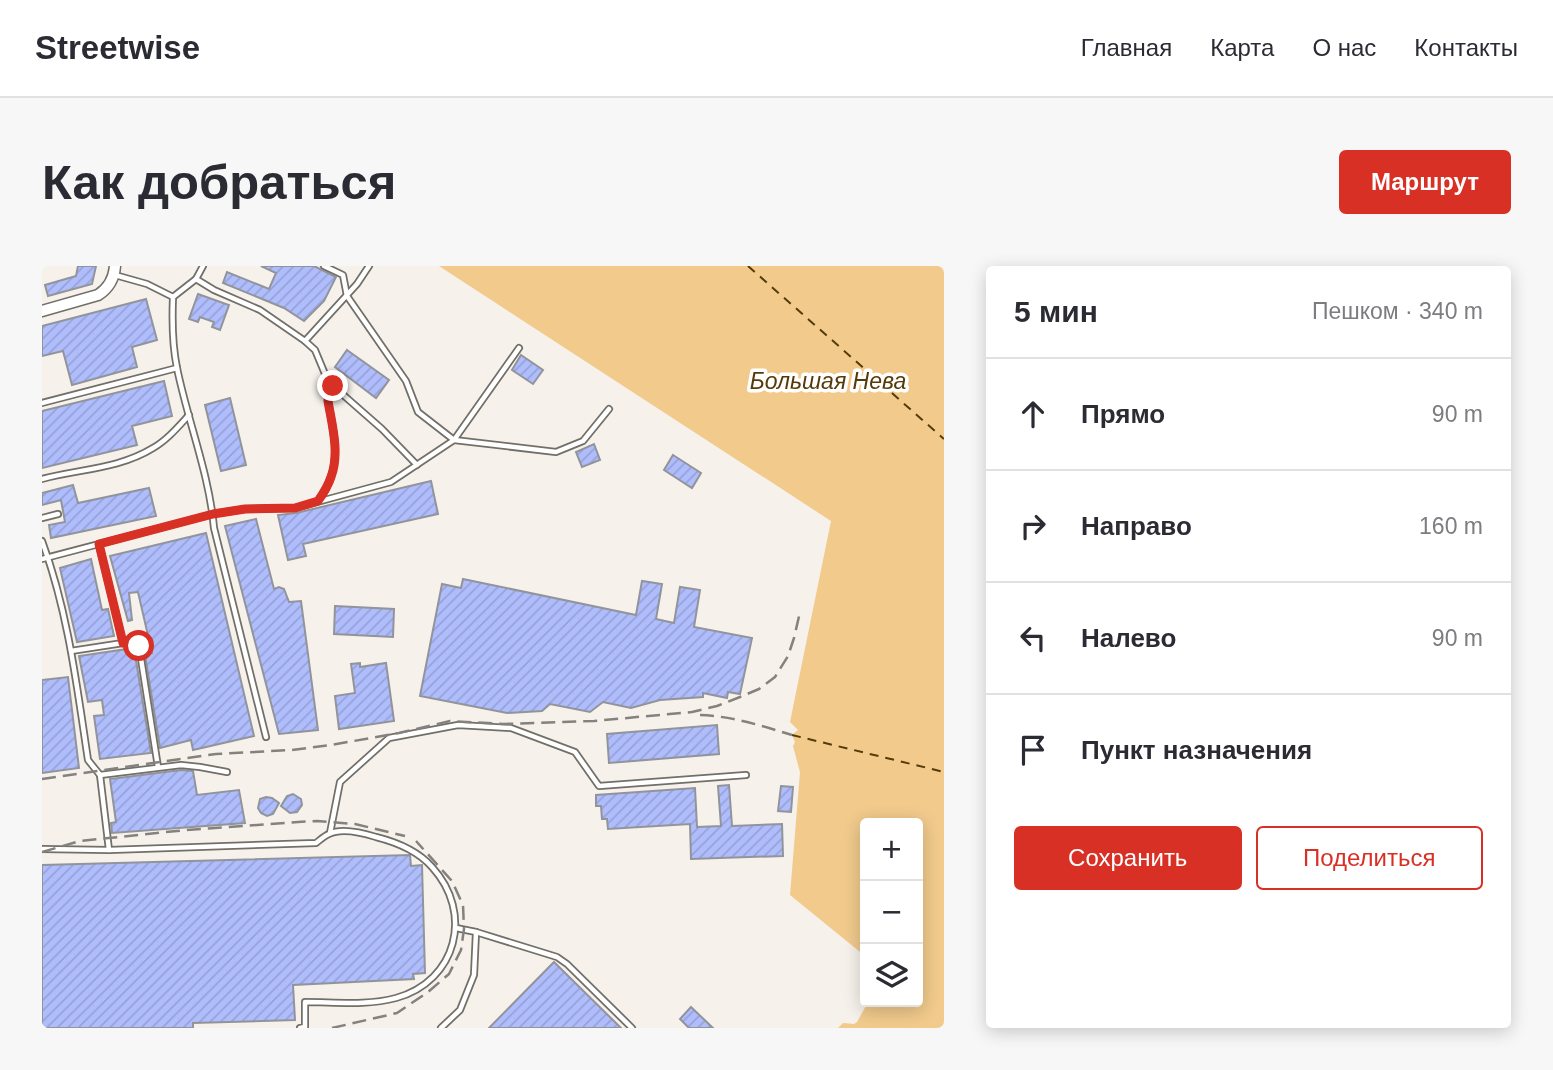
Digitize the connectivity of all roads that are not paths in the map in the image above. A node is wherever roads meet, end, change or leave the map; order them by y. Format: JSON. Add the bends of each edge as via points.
{"nodes":[{"id":1,"x":202,"y":266,"type":"edge"},
{"id":2,"x":324,"y":266,"type":"edge"},
{"id":3,"x":369,"y":266,"type":"edge"},
{"id":4,"x":115,"y":270,"type":"edge"},
{"id":5,"x":196,"y":279,"type":"junction"},
{"id":6,"x":347,"y":296,"type":"junction"},
{"id":7,"x":173,"y":297,"type":"junction"},
{"id":8,"x":42,"y":311,"type":"edge"},
{"id":9,"x":304,"y":341,"type":"junction"},
{"id":10,"x":519,"y":348,"type":"dead end"},
{"id":11,"x":177,"y":368,"type":"junction"},
{"id":12,"x":333,"y":386,"type":"junction"},
{"id":13,"x":42,"y":403,"type":"edge"},
{"id":14,"x":609,"y":409,"type":"dead end"},
{"id":15,"x":190,"y":415,"type":"junction"},
{"id":16,"x":454,"y":440,"type":"junction"},
{"id":17,"x":417,"y":465,"type":"junction"},
{"id":18,"x":42,"y":479,"type":"edge"},
{"id":19,"x":318,"y":501,"type":"junction"},
{"id":20,"x":58,"y":514,"type":"dead end"},
{"id":21,"x":213,"y":514,"type":"junction"},
{"id":22,"x":42,"y":518,"type":"edge"},
{"id":23,"x":42,"y":541,"type":"edge"},
{"id":24,"x":99,"y":544,"type":"junction"},
{"id":25,"x":45,"y":558,"type":"edge"},
{"id":26,"x":123,"y":643,"type":"junction"},
{"id":27,"x":71,"y":651,"type":"junction"},
{"id":28,"x":266,"y":737,"type":"dead end"},
{"id":29,"x":158,"y":767,"type":"junction"},
{"id":30,"x":227,"y":772,"type":"dead end"},
{"id":31,"x":100,"y":775,"type":"junction"},
{"id":32,"x":746,"y":775,"type":"dead end"},
{"id":33,"x":330,"y":833,"type":"junction"},
{"id":34,"x":42,"y":849,"type":"edge"},
{"id":35,"x":109,"y":850,"type":"junction"},
{"id":36,"x":456,"y":928,"type":"junction"},
{"id":37,"x":476,"y":932,"type":"junction"},
{"id":38,"x":300,"y":1028,"type":"edge"},
{"id":39,"x":441,"y":1028,"type":"edge"},
{"id":40,"x":632,"y":1028,"type":"edge"}],
"edges":[{"from":1,"to":5,"type":"lane"},
{"from":2,"to":6,"type":"lane","via":[[343,275]]},
{"from":3,"to":6,"type":"lane"},
{"from":4,"to":7,"type":"lane"},
{"from":4,"to":8,"type":"street","via":[[98,295]]},
{"from":5,"to":7,"type":"lane"},
{"from":5,"to":9,"type":"lane","via":[[260,310]]},
{"from":6,"to":9,"type":"lane"},
{"from":6,"to":16,"type":"lane","via":[[406,381],[418,412]]},
{"from":7,"to":11,"type":"lane"},
{"from":9,"to":12,"type":"lane","via":[[315,351]]},
{"from":10,"to":16,"type":"lane"},
{"from":11,"to":13,"type":"lane"},
{"from":11,"to":15,"type":"lane"},
{"from":12,"to":17,"type":"lane"},
{"from":12,"to":19,"type":"lane","via":[[328,401],[334,469]]},
{"from":14,"to":16,"type":"lane","via":[[583,441],[556,452]]},
{"from":15,"to":18,"type":"lane","via":[[151,450],[89,471]]},
{"from":15,"to":21,"type":"lane"},
{"from":16,"to":17,"type":"lane"},
{"from":17,"to":19,"type":"lane","via":[[391,482]]},
{"from":19,"to":21,"type":"lane","via":[[295,508]]},
{"from":20,"to":22,"type":"lane"},
{"from":21,"to":24,"type":"lane"},
{"from":21,"to":28,"type":"lane"},
{"from":23,"to":25,"type":"lane"},
{"from":24,"to":25,"type":"lane"},
{"from":24,"to":26,"type":"lane"},
{"from":25,"to":27,"type":"lane"},
{"from":26,"to":27,"type":"lane"},
{"from":26,"to":29,"type":"lane","via":[[139,646]]},
{"from":27,"to":31,"type":"lane","via":[[88,760]]},
{"from":29,"to":30,"type":"lane","via":[[181,765]]},
{"from":29,"to":31,"type":"lane"},
{"from":31,"to":35,"type":"lane"},
{"from":32,"to":33,"type":"lane","via":[[599,786],[575,752],[511,728],[458,725],[389,738],[341,782]]},
{"from":33,"to":35,"type":"lane","via":[[316,843]]},
{"from":33,"to":36,"type":"lane","via":[[359,832],[411,849],[448,889]]},
{"from":34,"to":35,"type":"lane"},
{"from":36,"to":37,"type":"lane"},
{"from":36,"to":38,"type":"lane","via":[[440,971],[422,988],[379,1002],[305,1002],[305,1027]]},
{"from":37,"to":39,"type":"lane","via":[[474,975],[460,1010]]},
{"from":37,"to":40,"type":"lane","via":[[557,957]]}]}
